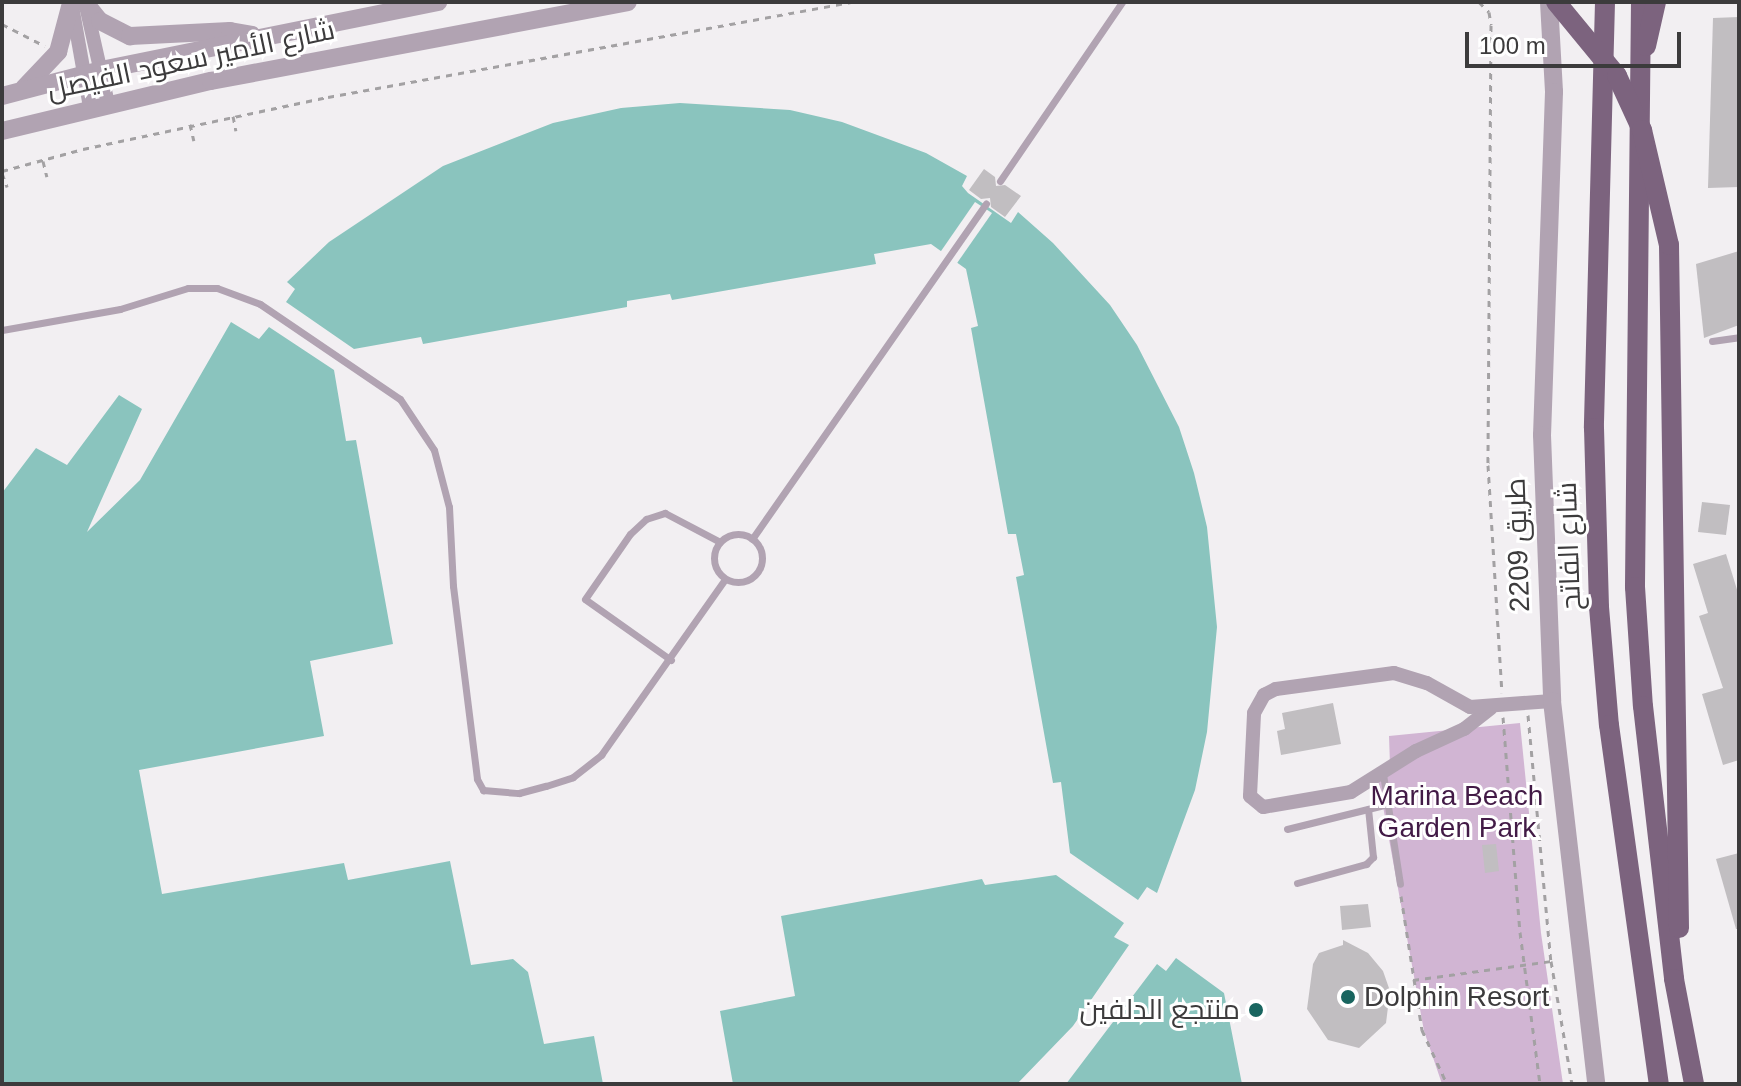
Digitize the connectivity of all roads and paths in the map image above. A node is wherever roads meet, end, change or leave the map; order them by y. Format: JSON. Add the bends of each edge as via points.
{"nodes":[{"id":1,"x":438,"y":2,"type":"edge"},
{"id":2,"x":628,"y":2,"type":"edge"},
{"id":3,"x":852,"y":2,"type":"edge"},
{"id":4,"x":1122,"y":2,"type":"edge"},
{"id":5,"x":1479,"y":2,"type":"edge"},
{"id":6,"x":1549,"y":2,"type":"edge"},
{"id":7,"x":1556,"y":2,"type":"edge"},
{"id":8,"x":1598,"y":2,"type":"edge"},
{"id":9,"x":1641,"y":2,"type":"edge"},
{"id":10,"x":1656,"y":2,"type":"edge"},
{"id":11,"x":78,"y":3,"type":"edge"},
{"id":12,"x":1604,"y":12,"type":"edge"},
{"id":13,"x":2,"y":24,"type":"edge"},
{"id":14,"x":258,"y":38,"type":"junction"},
{"id":15,"x":58,"y":52,"type":"junction"},
{"id":16,"x":1640,"y":56,"type":"junction"},
{"id":17,"x":92,"y":72,"type":"junction"},
{"id":18,"x":11,"y":93,"type":"edge"},
{"id":19,"x":99,"y":106,"type":"junction"},
{"id":20,"x":233,"y":116,"type":"junction"},
{"id":21,"x":190,"y":124,"type":"junction"},
{"id":22,"x":2,"y":131,"type":"edge"},
{"id":23,"x":236,"y":131,"type":"dead end"},
{"id":24,"x":194,"y":141,"type":"dead end"},
{"id":25,"x":43,"y":160,"type":"junction"},
{"id":26,"x":2,"y":172,"type":"edge"},
{"id":27,"x":47,"y":177,"type":"dead end"},
{"id":28,"x":1000,"y":181,"type":"dead end"},
{"id":29,"x":7,"y":187,"type":"dead end"},
{"id":30,"x":985,"y":203,"type":"dead end"},
{"id":31,"x":2,"y":330,"type":"edge"},
{"id":32,"x":1739,"y":337,"type":"edge"},
{"id":33,"x":1712,"y":341,"type":"dead end"},
{"id":34,"x":752,"y":539,"type":"junction"},
{"id":35,"x":720,"y":542,"type":"junction"},
{"id":36,"x":725,"y":579,"type":"junction"},
{"id":37,"x":671,"y":660,"type":"junction"},
{"id":38,"x":1552,"y":701,"type":"junction"},
{"id":39,"x":1527,"y":704,"type":"junction"},
{"id":40,"x":1497,"y":707,"type":"junction"},
{"id":41,"x":1383,"y":774,"type":"junction"},
{"id":42,"x":1388,"y":804,"type":"junction"},
{"id":43,"x":1368,"y":809,"type":"junction"},
{"id":44,"x":1287,"y":829,"type":"dead end"},
{"id":45,"x":1297,"y":883,"type":"dead end"},
{"id":46,"x":1400,"y":884,"type":"joint"},
{"id":47,"x":1551,"y":961,"type":"junction"},
{"id":48,"x":1524,"y":964,"type":"junction"},
{"id":49,"x":1674,"y":979,"type":"junction"},
{"id":50,"x":1413,"y":980,"type":"junction"},
{"id":51,"x":1447,"y":1084,"type":"edge"},
{"id":52,"x":1540,"y":1084,"type":"edge"},
{"id":53,"x":1572,"y":1084,"type":"edge"},
{"id":54,"x":1596,"y":1084,"type":"edge"},
{"id":55,"x":1659,"y":1084,"type":"edge"},
{"id":56,"x":1694,"y":1084,"type":"edge"}],
"edges":[{"from":1,"to":14,"type":"street","name":"شارع الأمير سعود الفيصل"},
{"from":2,"to":19,"type":"street","name":"شارع الأمير سعود الفيصل"},
{"from":3,"to":20,"type":"path"},
{"from":4,"to":28,"type":"lane"},
{"from":5,"to":40,"type":"path","via":[[1489,12],[1491,25],[1488,465]]},
{"from":6,"to":38,"type":"street","name":"طريق 2209","via":[[1554,92],[1542,435]]},
{"from":7,"to":49,"type":"main road","bridge":true,"via":[[1617,76],[1642,130],[1669,245],[1682,872]]},
{"from":8,"to":12,"type":"street"},
{"from":9,"to":16,"type":"main road"},
{"from":10,"to":16,"type":"main road","via":[[1652,33]]},
{"from":11,"to":14,"type":"street","via":[[130,36],[230,31]]},
{"from":11,"to":15,"type":"street"},
{"from":11,"to":17,"type":"street"},
{"from":12,"to":55,"type":"main road","name":"شارع الفاتح","via":[[1594,428],[1599,607],[1609,725]]},
{"from":13,"to":15,"type":"path"},
{"from":14,"to":17,"type":"street","name":"شارع الأمير سعود الفيصل"},
{"from":15,"to":18,"type":"street"},
{"from":16,"to":49,"type":"main road","via":[[1635,587]]},
{"from":17,"to":18,"type":"street","name":"شارع الأمير سعود الفيصل"},
{"from":17,"to":19,"type":"street"},
{"from":19,"to":22,"type":"street","name":"شارع الأمير سعود الفيصل"},
{"from":20,"to":21,"type":"path"},
{"from":20,"to":23,"type":"path"},
{"from":21,"to":24,"type":"path"},
{"from":21,"to":25,"type":"path"},
{"from":25,"to":26,"type":"path"},
{"from":25,"to":27,"type":"path"},
{"from":26,"to":29,"type":"path"},
{"from":30,"to":34,"type":"lane"},
{"from":31,"to":37,"type":"lane","via":[[120,309],[188,288],[217,288],[260,304],[400,399],[434,450],[446,493],[477,779],[483,790],[519,793],[573,777],[601,755]]},
{"from":32,"to":33,"type":"lane"},
{"from":34,"to":35,"type":"lane","via":[[733,534]]},
{"from":34,"to":36,"type":"lane","via":[[762,555],[758,571],[746,581]]},
{"from":35,"to":36,"type":"lane","via":[[714,564]]},
{"from":35,"to":37,"type":"lane","via":[[665,513],[646,519],[585,599]]},
{"from":36,"to":37,"type":"lane"},
{"from":38,"to":39,"type":"street"},
{"from":38,"to":54,"type":"street","name":"طريق 2209"},
{"from":39,"to":40,"type":"street"},
{"from":39,"to":47,"type":"path"},
{"from":40,"to":41,"type":"street"},
{"from":40,"to":41,"type":"street","via":[[1453,702],[1427,683],[1394,673],[1276,689],[1259,702],[1250,790],[1258,805],[1351,792]]},
{"from":40,"to":48,"type":"path"},
{"from":41,"to":42,"type":"lane"},
{"from":42,"to":43,"type":"lane"},
{"from":42,"to":46,"type":"lane"},
{"from":43,"to":44,"type":"lane"},
{"from":43,"to":45,"type":"lane","via":[[1373,857],[1366,864]]},
{"from":46,"to":50,"type":"path"},
{"from":47,"to":48,"type":"path"},
{"from":47,"to":53,"type":"path"},
{"from":48,"to":50,"type":"path"},
{"from":48,"to":52,"type":"path"},
{"from":49,"to":56,"type":"main road"},
{"from":50,"to":51,"type":"path","via":[[1425,1039]]}]}
